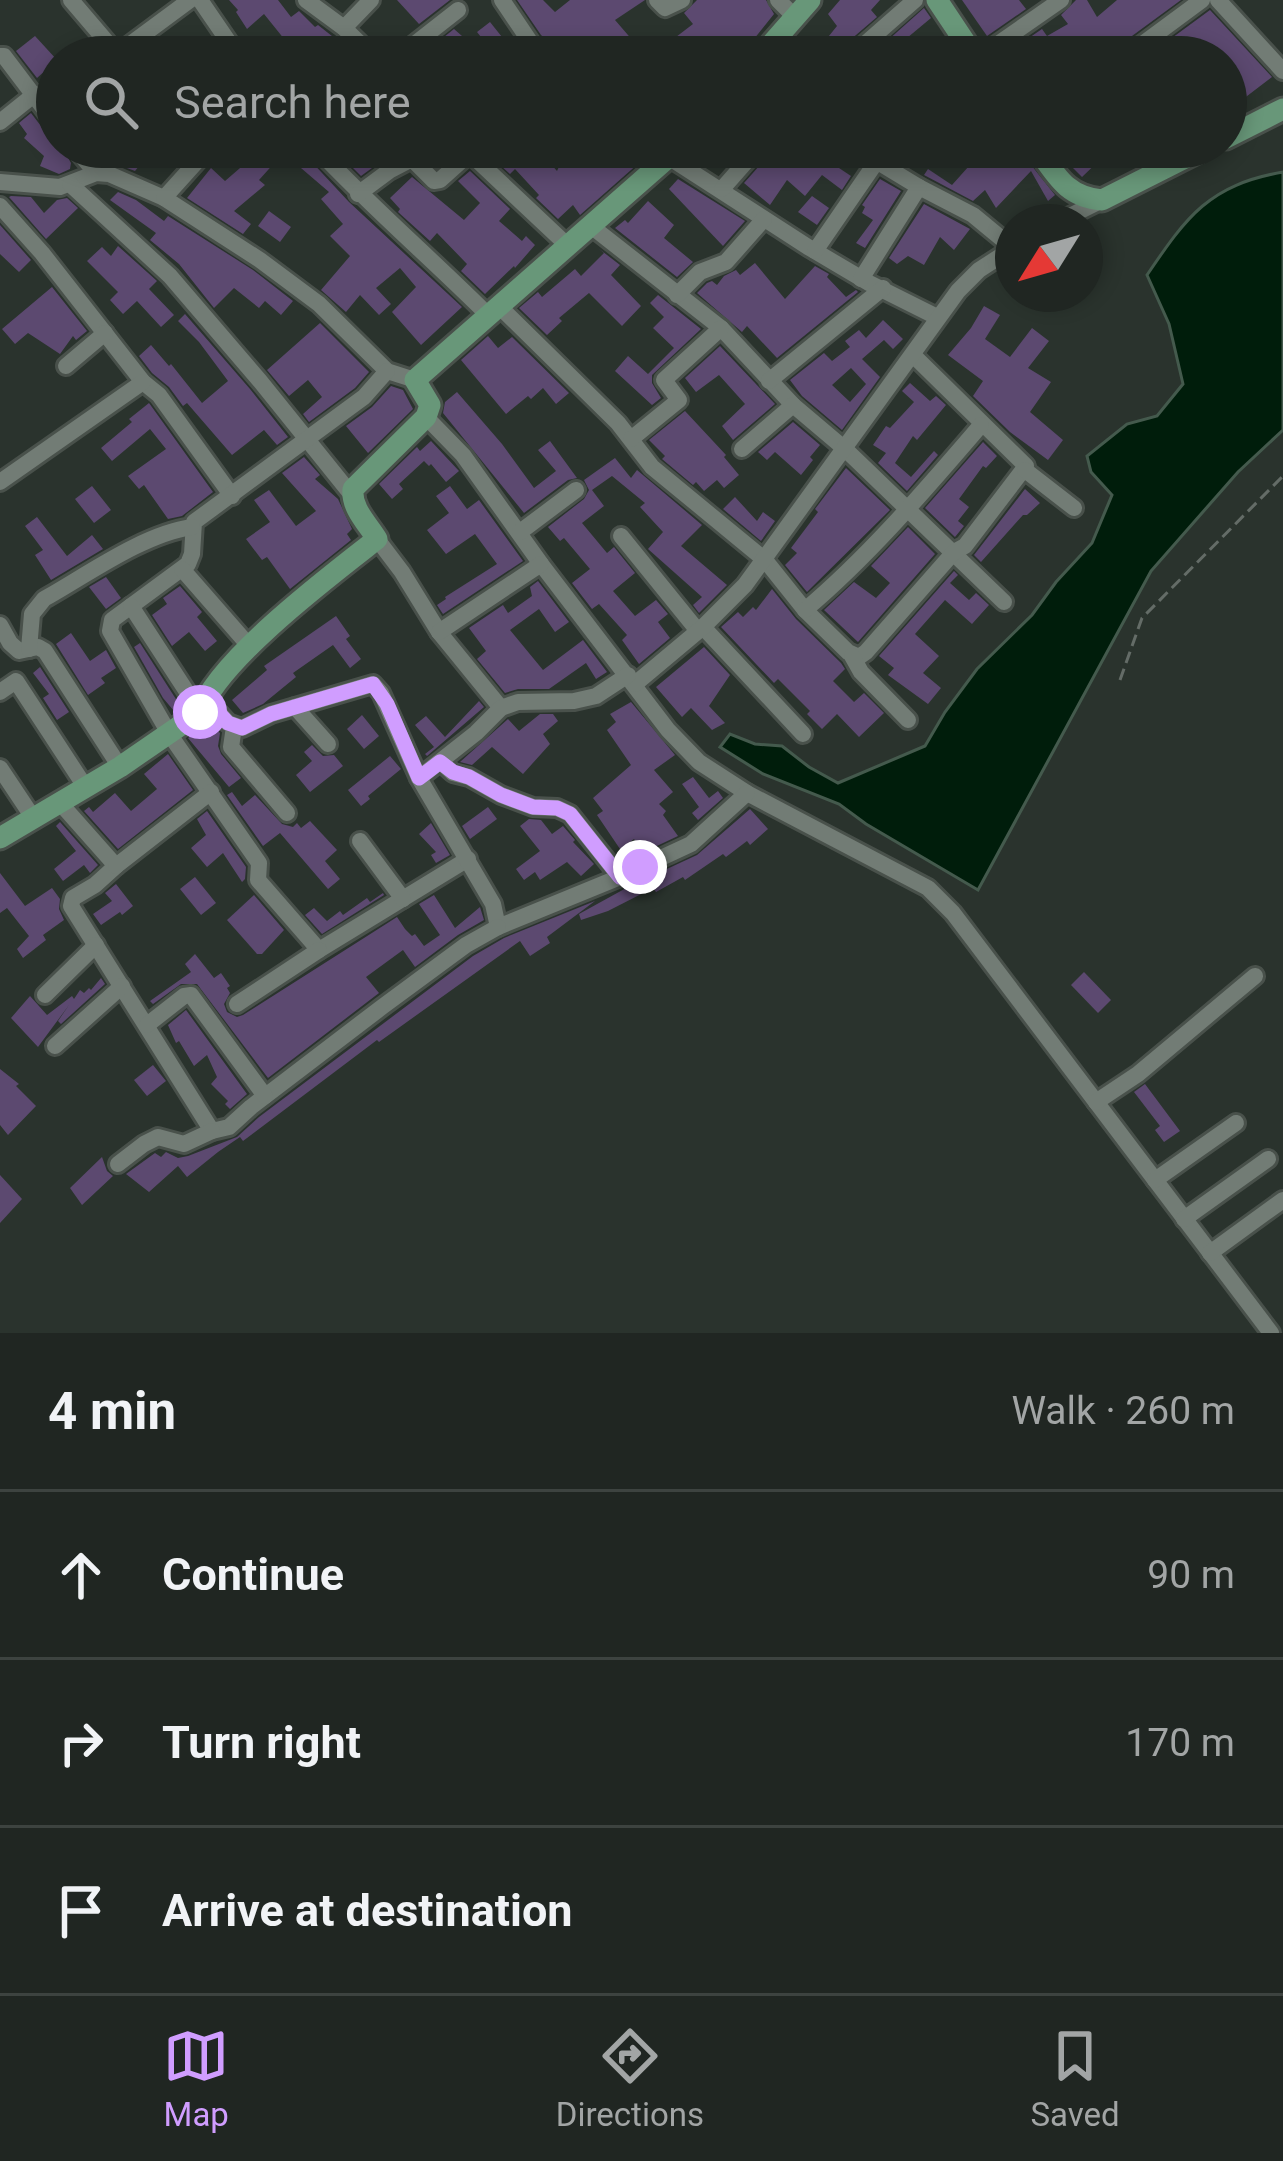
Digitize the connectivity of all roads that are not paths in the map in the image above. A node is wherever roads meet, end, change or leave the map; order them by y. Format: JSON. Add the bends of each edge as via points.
{"nodes":[{"id":1,"x":71,"y":0,"type":"edge"},
{"id":2,"x":190,"y":0,"type":"edge"},
{"id":3,"x":200,"y":0,"type":"edge"},
{"id":4,"x":306,"y":0,"type":"edge"},
{"id":5,"x":371,"y":0,"type":"edge"},
{"id":6,"x":502,"y":0,"type":"edge"},
{"id":7,"x":657,"y":0,"type":"edge"},
{"id":8,"x":682,"y":0,"type":"edge"},
{"id":9,"x":778,"y":0,"type":"edge"},
{"id":10,"x":915,"y":0,"type":"edge"},
{"id":11,"x":937,"y":0,"type":"edge"},
{"id":12,"x":1061,"y":0,"type":"edge"},
{"id":13,"x":1202,"y":0,"type":"edge"},
{"id":14,"x":1218,"y":0,"type":"edge"},
{"id":15,"x":1040,"y":6,"type":"edge"},
{"id":16,"x":802,"y":9,"type":"edge"},
{"id":17,"x":458,"y":10,"type":"dead end"},
{"id":18,"x":344,"y":28,"type":"junction"},
{"id":19,"x":100,"y":36,"type":"edge"},
{"id":20,"x":141,"y":36,"type":"edge"},
{"id":21,"x":225,"y":36,"type":"edge"},
{"id":22,"x":352,"y":36,"type":"edge"},
{"id":23,"x":425,"y":36,"type":"edge"},
{"id":24,"x":526,"y":36,"type":"edge"},
{"id":25,"x":778,"y":36,"type":"edge"},
{"id":26,"x":874,"y":36,"type":"edge"},
{"id":27,"x":962,"y":36,"type":"edge"},
{"id":28,"x":1003,"y":36,"type":"edge"},
{"id":29,"x":1153,"y":36,"type":"edge"},
{"id":30,"x":0,"y":56,"type":"edge"},
{"id":31,"x":1283,"y":71,"type":"edge"},
{"id":32,"x":36,"y":90,"type":"edge"},
{"id":33,"x":36,"y":104,"type":"edge"},
{"id":34,"x":1283,"y":110,"type":"edge"},
{"id":35,"x":0,"y":122,"type":"edge"},
{"id":36,"x":1247,"y":128,"type":"edge"},
{"id":37,"x":92,"y":168,"type":"edge"},
{"id":38,"x":187,"y":168,"type":"edge"},
{"id":39,"x":334,"y":168,"type":"edge"},
{"id":40,"x":395,"y":168,"type":"edge"},
{"id":41,"x":421,"y":168,"type":"edge"},
{"id":42,"x":450,"y":168,"type":"edge"},
{"id":43,"x":485,"y":168,"type":"edge"},
{"id":44,"x":651,"y":168,"type":"edge"},
{"id":45,"x":693,"y":168,"type":"edge"},
{"id":46,"x":740,"y":168,"type":"edge"},
{"id":47,"x":872,"y":168,"type":"edge"},
{"id":48,"x":888,"y":168,"type":"edge"},
{"id":49,"x":1053,"y":168,"type":"edge"},
{"id":50,"x":1154,"y":168,"type":"edge"},
{"id":51,"x":96,"y":173,"type":"junction"},
{"id":52,"x":0,"y":182,"type":"edge"},
{"id":53,"x":70,"y":184,"type":"junction"},
{"id":54,"x":919,"y":187,"type":"junction"},
{"id":55,"x":722,"y":189,"type":"junction"},
{"id":56,"x":358,"y":194,"type":"junction"},
{"id":57,"x":164,"y":197,"type":"junction"},
{"id":58,"x":1102,"y":200,"type":"junction"},
{"id":59,"x":1094,"y":204,"type":"edge"},
{"id":60,"x":0,"y":206,"type":"edge"},
{"id":61,"x":764,"y":218,"type":"junction"},
{"id":62,"x":591,"y":226,"type":"junction"},
{"id":63,"x":995,"y":233,"type":"edge"},
{"id":64,"x":567,"y":245,"type":"junction"},
{"id":65,"x":815,"y":251,"type":"junction"},
{"id":66,"x":995,"y":260,"type":"edge"},
{"id":67,"x":861,"y":279,"type":"junction"},
{"id":68,"x":883,"y":288,"type":"junction"},
{"id":69,"x":677,"y":295,"type":"junction"},
{"id":70,"x":495,"y":311,"type":"junction"},
{"id":71,"x":937,"y":317,"type":"junction"},
{"id":72,"x":721,"y":328,"type":"junction"},
{"id":73,"x":105,"y":333,"type":"junction"},
{"id":74,"x":914,"y":356,"type":"junction"},
{"id":75,"x":66,"y":366,"type":"dead end"},
{"id":76,"x":387,"y":371,"type":"junction"},
{"id":77,"x":415,"y":380,"type":"junction"},
{"id":78,"x":769,"y":380,"type":"junction"},
{"id":79,"x":143,"y":382,"type":"junction"},
{"id":80,"x":793,"y":405,"type":"junction"},
{"id":81,"x":426,"y":416,"type":"junction"},
{"id":82,"x":981,"y":425,"type":"junction"},
{"id":83,"x":308,"y":439,"type":"junction"},
{"id":84,"x":631,"y":439,"type":"junction"},
{"id":85,"x":742,"y":449,"type":"dead end"},
{"id":86,"x":845,"y":449,"type":"junction"},
{"id":87,"x":1025,"y":470,"type":"junction"},
{"id":88,"x":3,"y":473,"type":"edge"},
{"id":89,"x":576,"y":490,"type":"dead end"},
{"id":90,"x":352,"y":494,"type":"junction"},
{"id":91,"x":232,"y":496,"type":"junction"},
{"id":92,"x":1074,"y":508,"type":"dead end"},
{"id":93,"x":907,"y":511,"type":"junction"},
{"id":94,"x":192,"y":527,"type":"junction"},
{"id":95,"x":520,"y":532,"type":"junction"},
{"id":96,"x":621,"y":536,"type":"dead end"},
{"id":97,"x":376,"y":539,"type":"junction"},
{"id":98,"x":954,"y":552,"type":"junction"},
{"id":99,"x":764,"y":560,"type":"junction"},
{"id":100,"x":542,"y":564,"type":"junction"},
{"id":101,"x":182,"y":569,"type":"junction"},
{"id":102,"x":1004,"y":602,"type":"dead end"},
{"id":103,"x":131,"y":606,"type":"junction"},
{"id":104,"x":805,"y":610,"type":"junction"},
{"id":105,"x":0,"y":626,"type":"edge"},
{"id":106,"x":700,"y":629,"type":"junction"},
{"id":107,"x":440,"y":632,"type":"junction"},
{"id":108,"x":251,"y":647,"type":"junction"},
{"id":109,"x":29,"y":649,"type":"junction"},
{"id":110,"x":852,"y":656,"type":"junction"},
{"id":111,"x":632,"y":680,"type":"junction"},
{"id":112,"x":0,"y":692,"type":"edge"},
{"id":113,"x":203,"y":705,"type":"junction"},
{"id":114,"x":295,"y":707,"type":"junction"},
{"id":115,"x":501,"y":708,"type":"junction"},
{"id":116,"x":908,"y":720,"type":"dead end"},
{"id":117,"x":234,"y":727,"type":"junction"},
{"id":118,"x":170,"y":734,"type":"junction"},
{"id":119,"x":803,"y":734,"type":"dead end"},
{"id":120,"x":328,"y":744,"type":"dead end"},
{"id":121,"x":440,"y":762,"type":"junction"},
{"id":122,"x":120,"y":767,"type":"junction"},
{"id":123,"x":0,"y":768,"type":"edge"},
{"id":124,"x":419,"y":778,"type":"junction"},
{"id":125,"x":86,"y":788,"type":"junction"},
{"id":126,"x":211,"y":792,"type":"junction"},
{"id":127,"x":747,"y":793,"type":"junction"},
{"id":128,"x":62,"y":804,"type":"junction"},
{"id":129,"x":287,"y":813,"type":"dead end"},
{"id":130,"x":34,"y":819,"type":"junction"},
{"id":131,"x":0,"y":838,"type":"edge"},
{"id":132,"x":360,"y":842,"type":"dead end"},
{"id":133,"x":468,"y":859,"type":"junction"},
{"id":134,"x":116,"y":866,"type":"junction"},
{"id":135,"x":620,"y":877,"type":"junction"},
{"id":136,"x":403,"y":899,"type":"junction"},
{"id":137,"x":497,"y":927,"type":"junction"},
{"id":138,"x":96,"y":945,"type":"junction"},
{"id":139,"x":320,"y":950,"type":"junction"},
{"id":140,"x":1255,"y":976,"type":"dead end"},
{"id":141,"x":122,"y":986,"type":"junction"},
{"id":142,"x":45,"y":994,"type":"dead end"},
{"id":143,"x":237,"y":1004,"type":"dead end"},
{"id":144,"x":147,"y":1025,"type":"junction"},
{"id":145,"x":55,"y":1046,"type":"dead end"},
{"id":146,"x":265,"y":1096,"type":"junction"},
{"id":147,"x":1096,"y":1102,"type":"junction"},
{"id":148,"x":1236,"y":1123,"type":"dead end"},
{"id":149,"x":212,"y":1131,"type":"junction"},
{"id":150,"x":1268,"y":1159,"type":"dead end"},
{"id":151,"x":118,"y":1164,"type":"dead end"},
{"id":152,"x":1155,"y":1180,"type":"junction"},
{"id":153,"x":1283,"y":1200,"type":"edge"},
{"id":154,"x":1184,"y":1219,"type":"junction"},
{"id":155,"x":1210,"y":1253,"type":"junction"},
{"id":156,"x":1270,"y":1333,"type":"edge"}],
"edges":[{"from":1,"to":19,"type":"street"},
{"from":2,"to":20,"type":"street"},
{"from":3,"to":21,"type":"street"},
{"from":4,"to":18,"type":"street"},
{"from":5,"to":18,"type":"street"},
{"from":6,"to":24,"type":"street"},
{"from":7,"to":8,"type":"street","via":[[665,8]]},
{"from":9,"to":16,"type":"street"},
{"from":10,"to":26,"type":"street"},
{"from":11,"to":27,"type":"main road"},
{"from":12,"to":15,"type":"street"},
{"from":13,"to":29,"type":"street"},
{"from":14,"to":31,"type":"street"},
{"from":15,"to":28,"type":"street"},
{"from":16,"to":25,"type":"main road"},
{"from":17,"to":23,"type":"street"},
{"from":18,"to":22,"type":"street"},
{"from":30,"to":32,"type":"street"},
{"from":33,"to":35,"type":"street"},
{"from":34,"to":36,"type":"main road"},
{"from":37,"to":51,"type":"street"},
{"from":38,"to":57,"type":"street"},
{"from":39,"to":56,"type":"street"},
{"from":40,"to":56,"type":"street"},
{"from":41,"to":42,"type":"street","via":[[434,181]]},
{"from":43,"to":64,"type":"street"},
{"from":44,"to":62,"type":"main road"},
{"from":45,"to":55,"type":"street"},
{"from":46,"to":55,"type":"street"},
{"from":47,"to":65,"type":"street"},
{"from":48,"to":54,"type":"street"},
{"from":49,"to":58,"type":"main road","via":[[1071,191]]},
{"from":50,"to":58,"type":"main road"},
{"from":51,"to":53,"type":"street"},
{"from":51,"to":57,"type":"street"},
{"from":52,"to":53,"type":"street"},
{"from":53,"to":83,"type":"street","via":[[170,276]]},
{"from":54,"to":63,"type":"street"},
{"from":54,"to":67,"type":"street"},
{"from":55,"to":61,"type":"street"},
{"from":56,"to":70,"type":"street"},
{"from":57,"to":76,"type":"street","via":[[319,304]]},
{"from":58,"to":59,"type":"street"},
{"from":60,"to":73,"type":"street"},
{"from":61,"to":65,"type":"street"},
{"from":61,"to":69,"type":"street","via":[[727,262],[700,272]]},
{"from":62,"to":64,"type":"main road"},
{"from":62,"to":69,"type":"street"},
{"from":64,"to":70,"type":"main road"},
{"from":65,"to":67,"type":"street"},
{"from":66,"to":71,"type":"street"},
{"from":67,"to":68,"type":"street"},
{"from":68,"to":71,"type":"street"},
{"from":68,"to":78,"type":"street"},
{"from":69,"to":72,"type":"street"},
{"from":70,"to":77,"type":"main road"},
{"from":70,"to":84,"type":"street"},
{"from":71,"to":74,"type":"street"},
{"from":72,"to":78,"type":"street"},
{"from":72,"to":84,"type":"street","via":[[664,380],[679,400]]},
{"from":73,"to":75,"type":"street"},
{"from":73,"to":79,"type":"street"},
{"from":74,"to":82,"type":"street"},
{"from":74,"to":86,"type":"street"},
{"from":76,"to":77,"type":"street"},
{"from":76,"to":83,"type":"street"},
{"from":77,"to":81,"type":"main road","via":[[430,405]]},
{"from":78,"to":80,"type":"street"},
{"from":79,"to":88,"type":"street"},
{"from":79,"to":91,"type":"street"},
{"from":80,"to":85,"type":"street"},
{"from":80,"to":86,"type":"street"},
{"from":81,"to":90,"type":"main road"},
{"from":81,"to":95,"type":"street"},
{"from":82,"to":87,"type":"street"},
{"from":82,"to":93,"type":"street"},
{"from":83,"to":90,"type":"street"},
{"from":83,"to":91,"type":"street"},
{"from":84,"to":99,"type":"street","via":[[652,467]]},
{"from":86,"to":93,"type":"street"},
{"from":86,"to":99,"type":"street"},
{"from":87,"to":92,"type":"street"},
{"from":87,"to":98,"type":"street"},
{"from":89,"to":95,"type":"street"},
{"from":90,"to":97,"type":"main road"},
{"from":91,"to":94,"type":"street"},
{"from":93,"to":98,"type":"street"},
{"from":93,"to":104,"type":"street"},
{"from":94,"to":101,"type":"street","via":[[192,554]]},
{"from":94,"to":109,"type":"street","via":[[44,599],[32,614]]},
{"from":95,"to":100,"type":"street"},
{"from":96,"to":106,"type":"street"},
{"from":97,"to":107,"type":"street"},
{"from":97,"to":108,"type":"main road"},
{"from":98,"to":102,"type":"street"},
{"from":98,"to":110,"type":"street","via":[[866,652]]},
{"from":99,"to":104,"type":"street"},
{"from":99,"to":106,"type":"street"},
{"from":100,"to":107,"type":"street"},
{"from":100,"to":111,"type":"street"},
{"from":101,"to":103,"type":"street"},
{"from":101,"to":108,"type":"street"},
{"from":103,"to":113,"type":"street"},
{"from":103,"to":118,"type":"street","via":[[110,631]]},
{"from":104,"to":110,"type":"street"},
{"from":105,"to":109,"type":"street","via":[[15,648]]},
{"from":106,"to":111,"type":"street"},
{"from":106,"to":119,"type":"street"},
{"from":107,"to":115,"type":"street"},
{"from":108,"to":113,"type":"main road"},
{"from":109,"to":122,"type":"street","via":[[45,651]]},
{"from":110,"to":116,"type":"street"},
{"from":111,"to":115,"type":"street","via":[[574,701]]},
{"from":111,"to":127,"type":"street","via":[[699,762]]},
{"from":112,"to":125,"type":"street","via":[[16,681]]},
{"from":113,"to":117,"type":"street"},
{"from":113,"to":118,"type":"main road"},
{"from":114,"to":117,"type":"street"},
{"from":114,"to":120,"type":"street"},
{"from":114,"to":124,"type":"street","via":[[373,684]]},
{"from":115,"to":121,"type":"street"},
{"from":117,"to":129,"type":"street","via":[[231,747]]},
{"from":118,"to":122,"type":"main road"},
{"from":118,"to":126,"type":"street"},
{"from":121,"to":124,"type":"street"},
{"from":121,"to":135,"type":"street","via":[[501,795],[570,814]]},
{"from":122,"to":125,"type":"main road"},
{"from":123,"to":130,"type":"street"},
{"from":124,"to":133,"type":"street"},
{"from":125,"to":128,"type":"main road"},
{"from":126,"to":134,"type":"street"},
{"from":126,"to":139,"type":"street","via":[[259,862],[258,880]]},
{"from":127,"to":135,"type":"street","via":[[691,844]]},
{"from":127,"to":147,"type":"street","via":[[928,888]]},
{"from":128,"to":130,"type":"main road"},
{"from":128,"to":134,"type":"street"},
{"from":130,"to":131,"type":"main road"},
{"from":132,"to":136,"type":"street"},
{"from":133,"to":136,"type":"street"},
{"from":133,"to":137,"type":"street"},
{"from":134,"to":138,"type":"street","via":[[70,902]]},
{"from":135,"to":137,"type":"street"},
{"from":136,"to":139,"type":"street"},
{"from":137,"to":146,"type":"street"},
{"from":138,"to":141,"type":"street"},
{"from":138,"to":142,"type":"street"},
{"from":139,"to":143,"type":"street"},
{"from":140,"to":147,"type":"street"},
{"from":141,"to":144,"type":"street"},
{"from":141,"to":145,"type":"street"},
{"from":144,"to":146,"type":"street","via":[[191,995]]},
{"from":144,"to":149,"type":"street"},
{"from":146,"to":149,"type":"street","via":[[229,1127]]},
{"from":147,"to":152,"type":"street"},
{"from":148,"to":152,"type":"street"},
{"from":149,"to":151,"type":"street","via":[[184,1144],[153,1139]]},
{"from":150,"to":154,"type":"street"},
{"from":152,"to":154,"type":"street"},
{"from":153,"to":155,"type":"street"},
{"from":154,"to":155,"type":"street"},
{"from":155,"to":156,"type":"street"}]}
